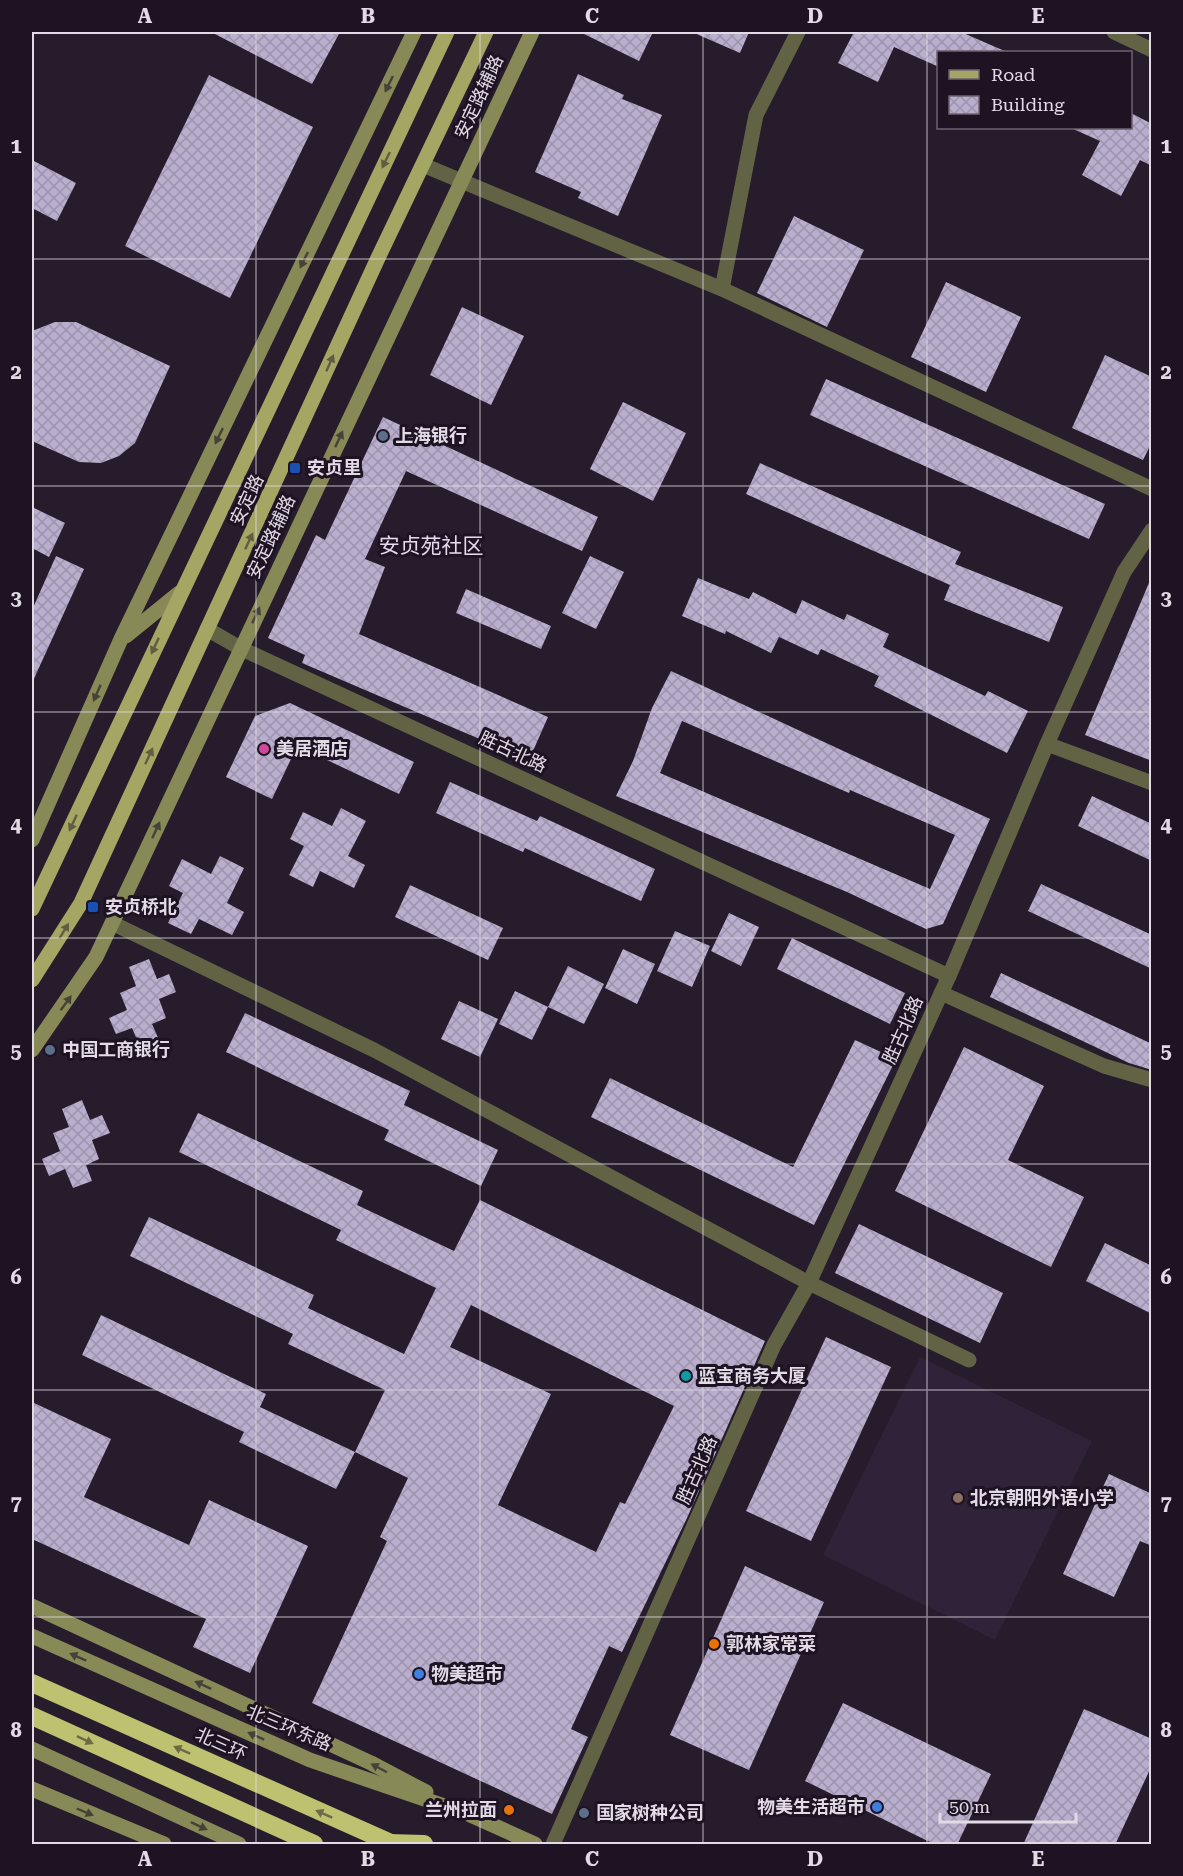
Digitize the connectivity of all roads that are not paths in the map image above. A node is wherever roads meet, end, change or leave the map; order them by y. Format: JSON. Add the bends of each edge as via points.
{"nodes":[{"id":1,"x":414,"y":32,"type":"edge"},
{"id":2,"x":447,"y":32,"type":"edge"},
{"id":3,"x":486,"y":32,"type":"edge"},
{"id":4,"x":532,"y":32,"type":"edge"},
{"id":5,"x":798,"y":32,"type":"edge"},
{"id":6,"x":1114,"y":32,"type":"edge"},
{"id":7,"x":1152,"y":50,"type":"edge"},
{"id":8,"x":423,"y":165,"type":"junction"},
{"id":9,"x":462,"y":180,"type":"junction"},
{"id":10,"x":722,"y":289,"type":"junction"},
{"id":11,"x":1152,"y":489,"type":"edge"},
{"id":12,"x":1152,"y":530,"type":"edge"},
{"id":13,"x":179,"y":593,"type":"junction"},
{"id":14,"x":207,"y":630,"type":"junction"},
{"id":15,"x":121,"y":639,"type":"junction"},
{"id":16,"x":240,"y":648,"type":"junction"},
{"id":17,"x":1047,"y":744,"type":"junction"},
{"id":18,"x":1152,"y":783,"type":"edge"},
{"id":19,"x":32,"y":840,"type":"edge"},
{"id":20,"x":32,"y":909,"type":"edge"},
{"id":21,"x":112,"y":923,"type":"junction"},
{"id":22,"x":949,"y":976,"type":"junction"},
{"id":23,"x":32,"y":980,"type":"edge"},
{"id":24,"x":941,"y":993,"type":"junction"},
{"id":25,"x":32,"y":1050,"type":"edge"},
{"id":26,"x":1152,"y":1080,"type":"edge"},
{"id":27,"x":809,"y":1283,"type":"junction"},
{"id":28,"x":969,"y":1360,"type":"dead end"},
{"id":29,"x":32,"y":1606,"type":"edge"},
{"id":30,"x":32,"y":1636,"type":"edge"},
{"id":31,"x":32,"y":1683,"type":"edge"},
{"id":32,"x":32,"y":1716,"type":"edge"},
{"id":33,"x":32,"y":1749,"type":"edge"},
{"id":34,"x":32,"y":1789,"type":"edge"},
{"id":35,"x":468,"y":1814,"type":"junction"},
{"id":36,"x":391,"y":1844,"type":"edge"},
{"id":37,"x":164,"y":1845,"type":"edge"},
{"id":38,"x":239,"y":1845,"type":"edge"},
{"id":39,"x":314,"y":1845,"type":"edge"},
{"id":40,"x":423,"y":1845,"type":"edge"},
{"id":41,"x":535,"y":1845,"type":"edge"},
{"id":42,"x":553,"y":1845,"type":"edge"}],
"edges":[{"from":1,"to":15,"type":"street","one_way":true},
{"from":2,"to":13,"type":"main road","name":"安定路","one_way":true},
{"from":3,"to":8,"type":"main road","name":"安定路"},
{"from":4,"to":9,"type":"street","name":"安定路辅路"},
{"from":5,"to":10,"type":"street","via":[[756,115]]},
{"from":6,"to":7,"type":"street"},
{"from":8,"to":9,"type":"street"},
{"from":14,"to":8,"type":"main road","name":"安定路","one_way":true},
{"from":9,"to":10,"type":"street"},
{"from":16,"to":9,"type":"street","name":"安定路辅路","one_way":true},
{"from":10,"to":11,"type":"street"},
{"from":12,"to":17,"type":"street","via":[[1124,572]]},
{"from":13,"to":15,"type":"street"},
{"from":13,"to":20,"type":"main road","name":"安定路","one_way":true},
{"from":14,"to":16,"type":"street","name":"胜古北路"},
{"from":23,"to":14,"type":"main road","name":"安定路","one_way":true,"via":[[81,903]]},
{"from":15,"to":19,"type":"street","one_way":true},
{"from":21,"to":16,"type":"street","name":"安定路辅路","one_way":true},
{"from":16,"to":22,"type":"street","name":"胜古北路"},
{"from":17,"to":18,"type":"street"},
{"from":17,"to":22,"type":"street"},
{"from":25,"to":21,"type":"street","name":"安定路辅路","one_way":true,"via":[[91,965]]},
{"from":21,"to":27,"type":"street","via":[[374,1050]]},
{"from":22,"to":24,"type":"street","name":"胜古北路"},
{"from":24,"to":26,"type":"street","via":[[1104,1066]]},
{"from":24,"to":27,"type":"street","name":"胜古北路"},
{"from":27,"to":28,"type":"street"},
{"from":27,"to":42,"type":"street","name":"胜古北路","via":[[774,1345]]},
{"from":35,"to":29,"type":"street","one_way":true,"via":[[371,1763]]},
{"from":35,"to":30,"type":"street","name":"北三环东路","one_way":true,"via":[[310,1760]]},
{"from":36,"to":31,"type":"highway","name":"北三环","one_way":true},
{"from":32,"to":39,"type":"highway","one_way":true},
{"from":33,"to":38,"type":"street","one_way":true},
{"from":34,"to":37,"type":"street","one_way":true},
{"from":35,"to":41,"type":"street","name":"北三环东路"},
{"from":36,"to":40,"type":"highway"}]}
